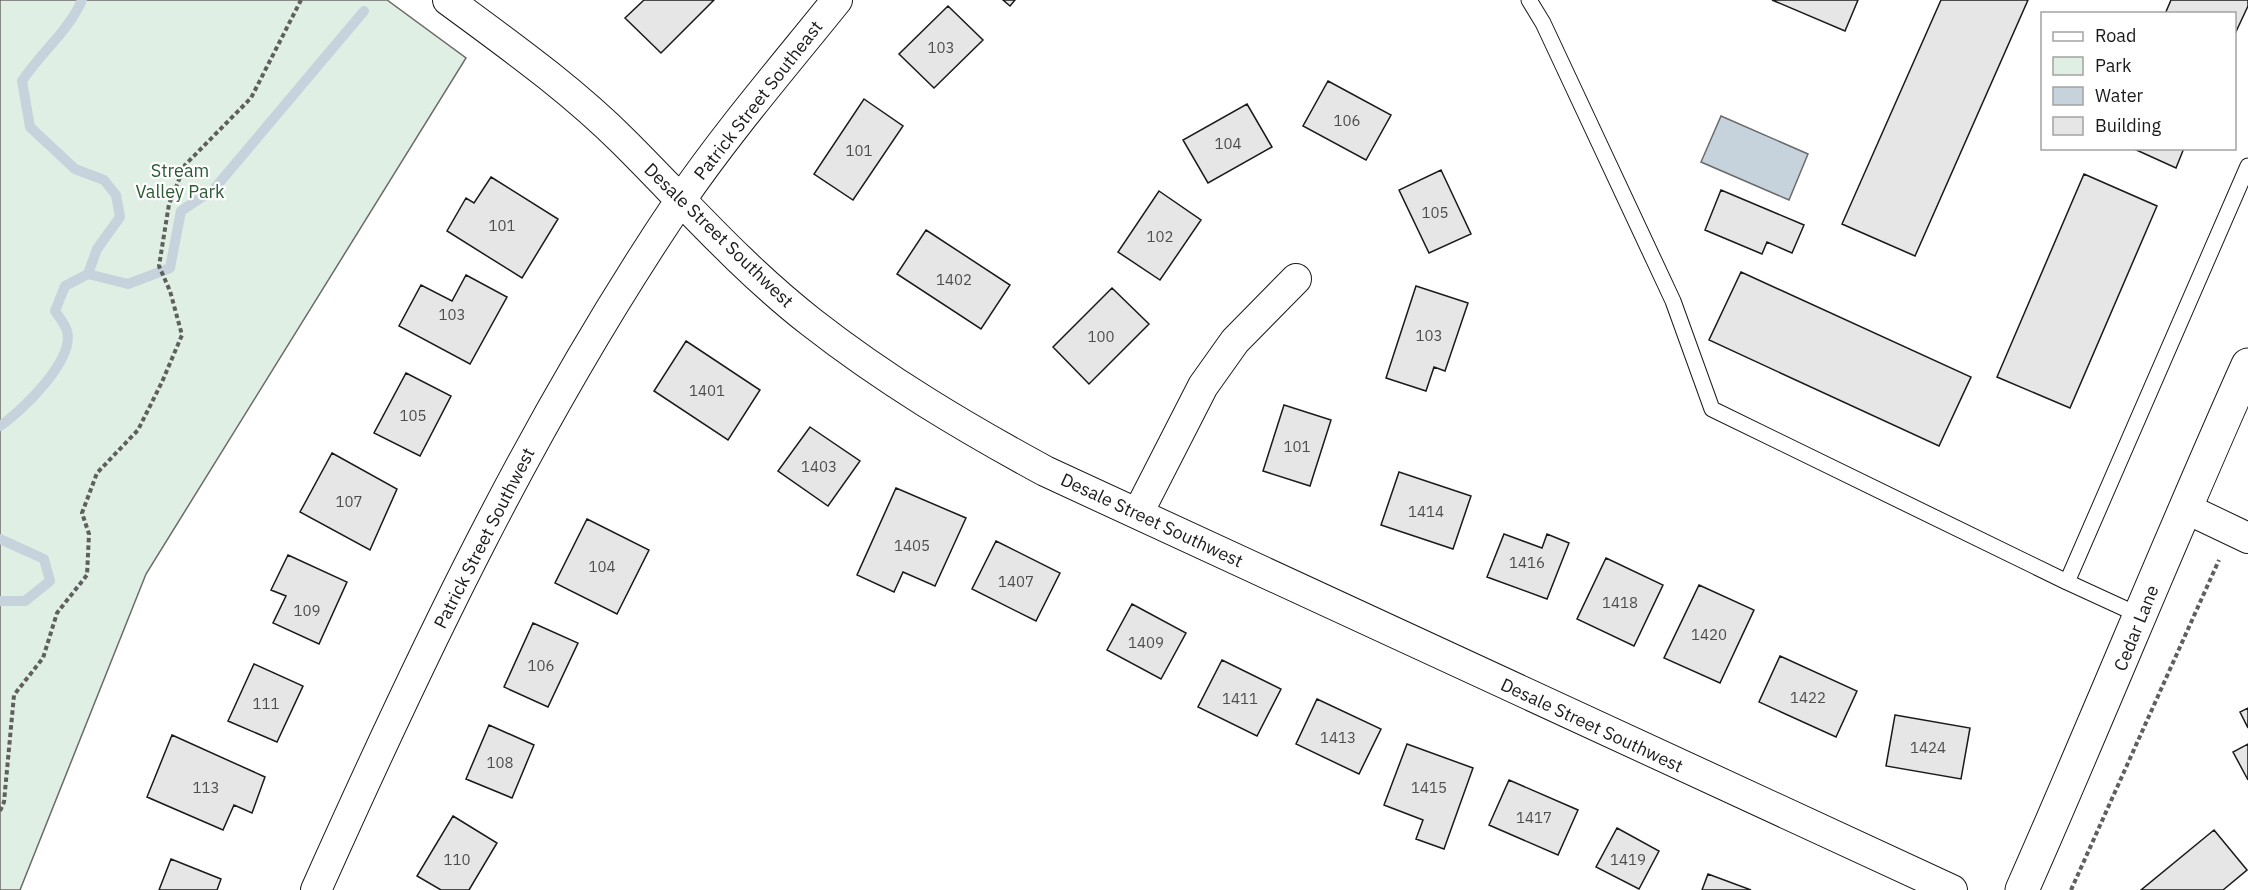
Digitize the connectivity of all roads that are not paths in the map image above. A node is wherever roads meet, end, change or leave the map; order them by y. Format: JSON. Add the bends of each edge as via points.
{"nodes":[{"id":1,"x":448,"y":0,"type":"edge"},
{"id":2,"x":837,"y":0,"type":"edge"},
{"id":3,"x":1529,"y":0,"type":"edge"},
{"id":4,"x":2248,"y":166,"type":"edge"},
{"id":5,"x":681,"y":200,"type":"junction"},
{"id":6,"x":1296,"y":279,"type":"dead end"},
{"id":7,"x":2248,"y":365,"type":"edge"},
{"id":8,"x":2185,"y":508,"type":"junction"},
{"id":9,"x":1138,"y":513,"type":"junction"},
{"id":10,"x":2240,"y":534,"type":"edge"},
{"id":11,"x":2067,"y":582,"type":"junction"},
{"id":12,"x":2141,"y":616,"type":"junction"},
{"id":13,"x":316,"y":890,"type":"edge"},
{"id":14,"x":1952,"y":890,"type":"edge"},
{"id":15,"x":2022,"y":890,"type":"edge"}],
"edges":[{"from":1,"to":5,"type":"street","name":"Desale Street Southwest","via":[[576,98]]},
{"from":2,"to":5,"type":"street","name":"Patrick Street Southeast"},
{"from":3,"to":11,"type":"lane","via":[[1673,301],[1712,409]]},
{"from":4,"to":11,"type":"lane"},
{"from":5,"to":9,"type":"street","name":"Desale Street Southwest","via":[[747,267],[810,322],[878,372],[964,428]]},
{"from":5,"to":13,"type":"street","name":"Patrick Street Southwest","via":[[525,455],[391,723]]},
{"from":6,"to":9,"type":"street","via":[[1235,341],[1203,386]]},
{"from":7,"to":8,"type":"main road","name":"Cedar Lane"},
{"from":8,"to":10,"type":"street"},
{"from":8,"to":12,"type":"main road","name":"Cedar Lane"},
{"from":9,"to":14,"type":"street","name":"Desale Street Southwest"},
{"from":11,"to":12,"type":"lane"},
{"from":12,"to":15,"type":"main road","name":"Cedar Lane"}]}
